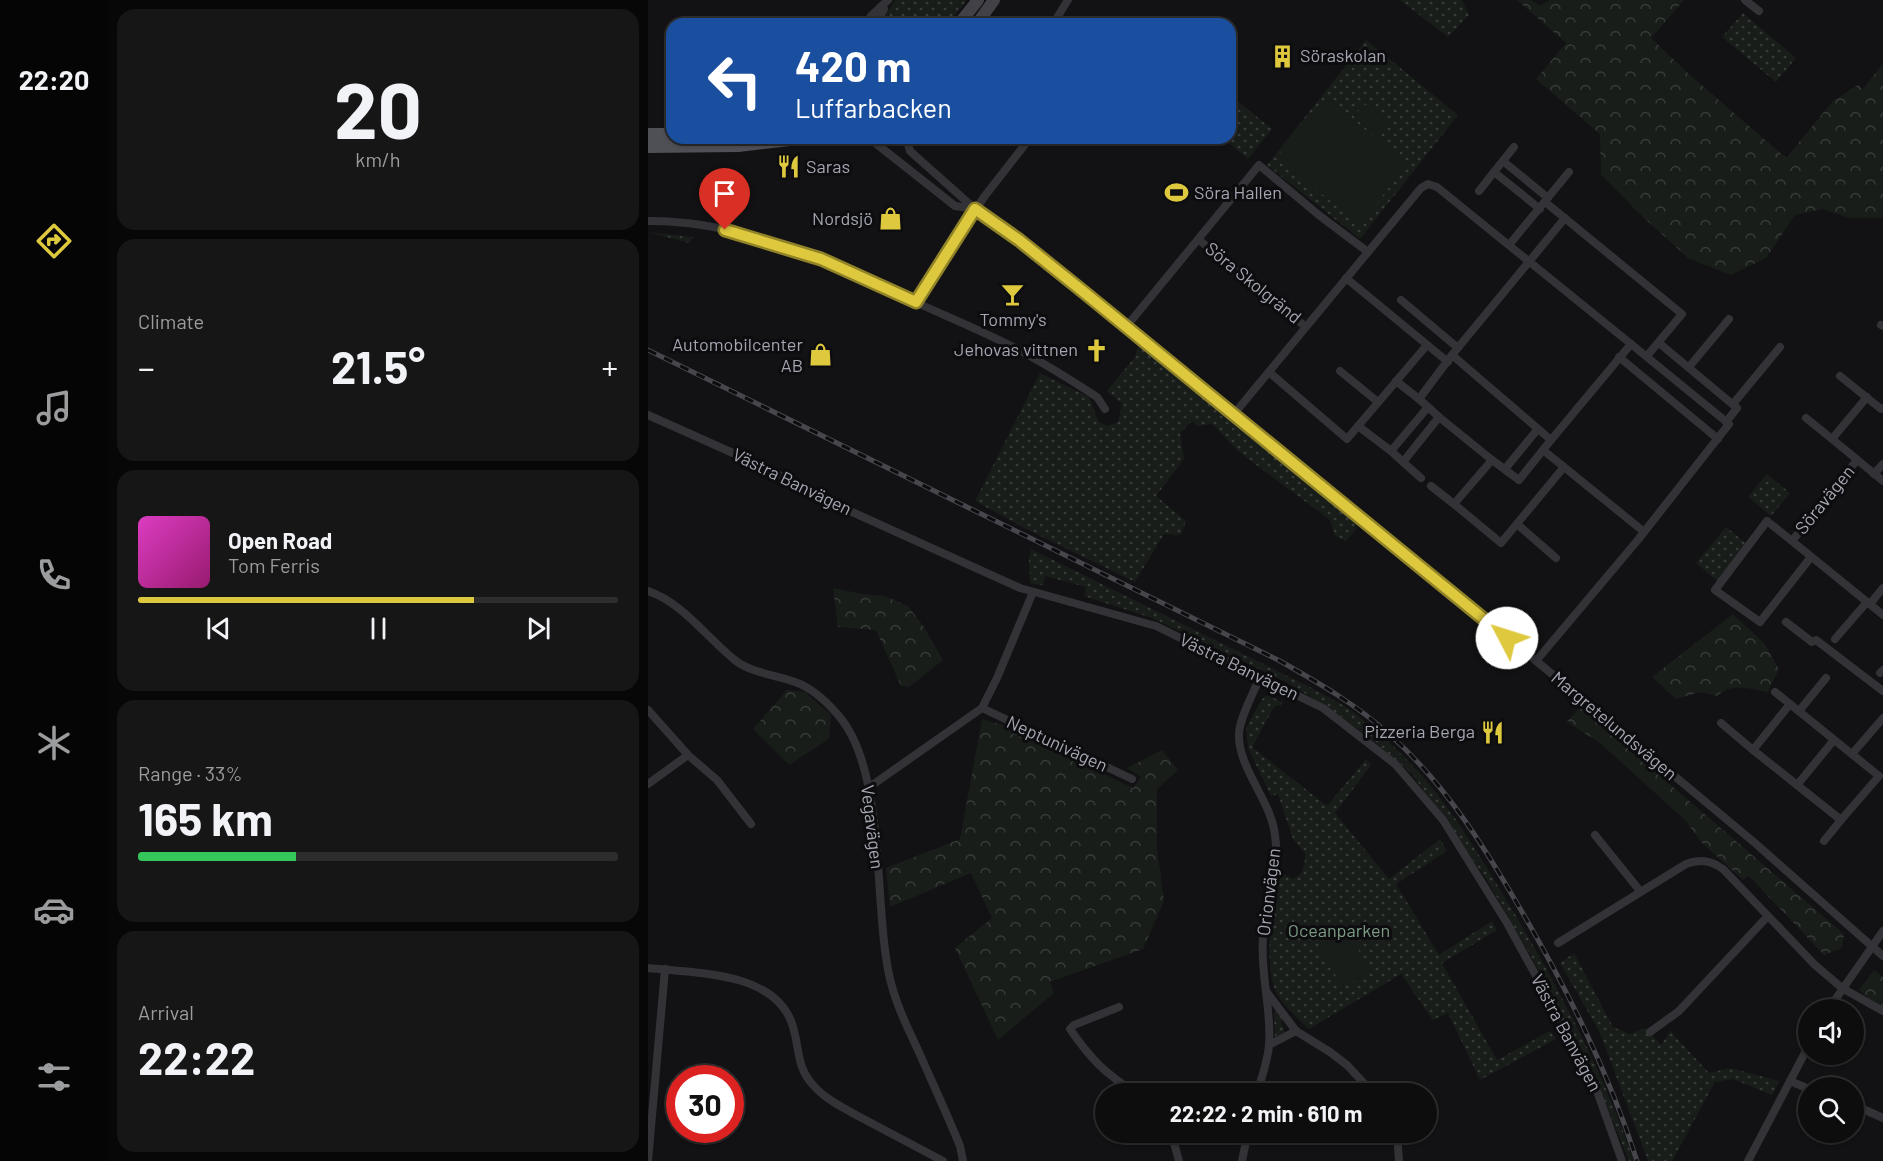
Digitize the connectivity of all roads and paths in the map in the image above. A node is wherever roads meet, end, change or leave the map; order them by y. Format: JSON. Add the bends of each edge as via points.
{"nodes":[{"id":1,"x":889,"y":0,"type":"edge"},
{"id":2,"x":978,"y":0,"type":"edge"},
{"id":3,"x":994,"y":0,"type":"edge"},
{"id":4,"x":1068,"y":0,"type":"edge"},
{"id":5,"x":1745,"y":0,"type":"edge"},
{"id":6,"x":1759,"y":11,"type":"dead end"},
{"id":7,"x":870,"y":18,"type":"edge"},
{"id":8,"x":879,"y":18,"type":"edge"},
{"id":9,"x":963,"y":18,"type":"edge"},
{"id":10,"x":982,"y":18,"type":"edge"},
{"id":11,"x":1057,"y":18,"type":"edge"},
{"id":12,"x":648,"y":135,"type":"edge"},
{"id":13,"x":666,"y":135,"type":"edge"},
{"id":14,"x":747,"y":144,"type":"edge"},
{"id":15,"x":877,"y":144,"type":"edge"},
{"id":16,"x":908,"y":144,"type":"edge"},
{"id":17,"x":1025,"y":144,"type":"edge"},
{"id":18,"x":648,"y":146,"type":"edge"},
{"id":19,"x":1514,"y":147,"type":"dead end"},
{"id":20,"x":1503,"y":161,"type":"junction"},
{"id":21,"x":1494,"y":172,"type":"junction"},
{"id":22,"x":1569,"y":172,"type":"dead end"},
{"id":23,"x":1479,"y":191,"type":"dead end"},
{"id":24,"x":1544,"y":203,"type":"junction"},
{"id":25,"x":975,"y":209,"type":"junction"},
{"id":26,"x":1565,"y":218,"type":"junction"},
{"id":27,"x":648,"y":222,"type":"edge"},
{"id":28,"x":1199,"y":240,"type":"junction"},
{"id":29,"x":1509,"y":245,"type":"junction"},
{"id":30,"x":1368,"y":252,"type":"junction"},
{"id":31,"x":1530,"y":262,"type":"junction"},
{"id":32,"x":1346,"y":278,"type":"junction"},
{"id":33,"x":1401,"y":300,"type":"dead end"},
{"id":34,"x":916,"y":302,"type":"junction"},
{"id":35,"x":1729,"y":320,"type":"dead end"},
{"id":36,"x":1126,"y":327,"type":"junction"},
{"id":37,"x":1306,"y":327,"type":"junction"},
{"id":38,"x":1659,"y":343,"type":"junction"},
{"id":39,"x":1630,"y":344,"type":"junction"},
{"id":40,"x":1427,"y":345,"type":"junction"},
{"id":41,"x":1780,"y":347,"type":"dead end"},
{"id":42,"x":1458,"y":348,"type":"junction"},
{"id":43,"x":1619,"y":357,"type":"junction"},
{"id":44,"x":1647,"y":357,"type":"junction"},
{"id":45,"x":1450,"y":359,"type":"junction"},
{"id":46,"x":1689,"y":366,"type":"junction"},
{"id":47,"x":1269,"y":372,"type":"junction"},
{"id":48,"x":1340,"y":372,"type":"dead end"},
{"id":49,"x":1840,"y":376,"type":"dead end"},
{"id":50,"x":1396,"y":381,"type":"junction"},
{"id":51,"x":1867,"y":398,"type":"junction"},
{"id":52,"x":1419,"y":399,"type":"junction"},
{"id":53,"x":1378,"y":402,"type":"junction"},
{"id":54,"x":1733,"y":404,"type":"junction"},
{"id":55,"x":1428,"y":407,"type":"junction"},
{"id":56,"x":1883,"y":408,"type":"edge"},
{"id":57,"x":1106,"y":409,"type":"dead end"},
{"id":58,"x":1234,"y":414,"type":"junction"},
{"id":59,"x":648,"y":415,"type":"edge"},
{"id":60,"x":1439,"y":417,"type":"junction"},
{"id":61,"x":1806,"y":418,"type":"dead end"},
{"id":62,"x":1726,"y":422,"type":"junction"},
{"id":63,"x":1358,"y":426,"type":"junction"},
{"id":64,"x":1537,"y":430,"type":"junction"},
{"id":65,"x":1718,"y":439,"type":"junction"},
{"id":66,"x":1551,"y":440,"type":"junction"},
{"id":67,"x":1833,"y":440,"type":"junction"},
{"id":68,"x":1543,"y":450,"type":"junction"},
{"id":69,"x":1391,"y":451,"type":"junction"},
{"id":70,"x":1492,"y":460,"type":"junction"},
{"id":71,"x":1857,"y":460,"type":"junction"},
{"id":72,"x":1403,"y":462,"type":"junction"},
{"id":73,"x":1883,"y":464,"type":"edge"},
{"id":74,"x":1564,"y":467,"type":"junction"},
{"id":75,"x":1505,"y":469,"type":"junction"},
{"id":76,"x":1875,"y":474,"type":"junction"},
{"id":77,"x":1421,"y":478,"type":"dead end"},
{"id":78,"x":1883,"y":481,"type":"edge"},
{"id":79,"x":1431,"y":486,"type":"dead end"},
{"id":80,"x":1454,"y":504,"type":"junction"},
{"id":81,"x":1517,"y":524,"type":"junction"},
{"id":82,"x":1643,"y":531,"type":"junction"},
{"id":83,"x":1792,"y":541,"type":"junction"},
{"id":84,"x":1811,"y":557,"type":"junction"},
{"id":85,"x":1556,"y":558,"type":"dead end"},
{"id":86,"x":1883,"y":588,"type":"edge"},
{"id":87,"x":648,"y":591,"type":"edge"},
{"id":88,"x":1033,"y":592,"type":"junction"},
{"id":89,"x":1869,"y":603,"type":"junction"},
{"id":90,"x":1883,"y":615,"type":"edge"},
{"id":91,"x":1786,"y":622,"type":"dead end"},
{"id":92,"x":1835,"y":639,"type":"dead end"},
{"id":93,"x":1536,"y":662,"type":"junction"},
{"id":94,"x":1260,"y":677,"type":"junction"},
{"id":95,"x":1826,"y":678,"type":"dead end"},
{"id":96,"x":1883,"y":691,"type":"edge"},
{"id":97,"x":1775,"y":692,"type":"dead end"},
{"id":98,"x":1790,"y":704,"type":"junction"},
{"id":99,"x":981,"y":708,"type":"junction"},
{"id":100,"x":648,"y":710,"type":"edge"},
{"id":101,"x":1799,"y":711,"type":"junction"},
{"id":102,"x":1883,"y":718,"type":"edge"},
{"id":103,"x":1721,"y":723,"type":"dead end"},
{"id":104,"x":1834,"y":740,"type":"junction"},
{"id":105,"x":1753,"y":750,"type":"junction"},
{"id":106,"x":1852,"y":754,"type":"junction"},
{"id":107,"x":688,"y":755,"type":"junction"},
{"id":108,"x":1132,"y":779,"type":"dead end"},
{"id":109,"x":648,"y":784,"type":"edge"},
{"id":110,"x":1797,"y":785,"type":"junction"},
{"id":111,"x":868,"y":788,"type":"junction"},
{"id":112,"x":1841,"y":820,"type":"junction"},
{"id":113,"x":751,"y":824,"type":"dead end"},
{"id":114,"x":1594,"y":835,"type":"dead end"},
{"id":115,"x":1824,"y":841,"type":"dead end"},
{"id":116,"x":1640,"y":891,"type":"junction"},
{"id":117,"x":1767,"y":917,"type":"junction"},
{"id":118,"x":1883,"y":931,"type":"edge"},
{"id":119,"x":1558,"y":943,"type":"dead end"},
{"id":120,"x":1871,"y":946,"type":"junction"},
{"id":121,"x":1883,"y":957,"type":"edge"},
{"id":122,"x":648,"y":968,"type":"edge"},
{"id":123,"x":665,"y":969,"type":"junction"},
{"id":124,"x":1842,"y":988,"type":"junction"},
{"id":125,"x":1265,"y":990,"type":"junction"},
{"id":126,"x":1835,"y":999,"type":"edge"},
{"id":127,"x":1119,"y":1007,"type":"dead end"},
{"id":128,"x":1883,"y":1011,"type":"edge"},
{"id":129,"x":1296,"y":1031,"type":"junction"},
{"id":130,"x":1650,"y":1032,"type":"dead end"},
{"id":131,"x":1269,"y":1045,"type":"junction"},
{"id":132,"x":1798,"y":1065,"type":"edge"},
{"id":133,"x":1790,"y":1081,"type":"junction"},
{"id":134,"x":1120,"y":1083,"type":"edge"},
{"id":135,"x":1260,"y":1083,"type":"edge"},
{"id":136,"x":1364,"y":1083,"type":"edge"},
{"id":137,"x":1798,"y":1084,"type":"edge"},
{"id":138,"x":1864,"y":1109,"type":"edge"},
{"id":139,"x":1883,"y":1118,"type":"edge"},
{"id":140,"x":1174,"y":1143,"type":"edge"},
{"id":141,"x":1246,"y":1143,"type":"edge"},
{"id":142,"x":1398,"y":1143,"type":"edge"},
{"id":143,"x":648,"y":1161,"type":"edge"},
{"id":144,"x":943,"y":1161,"type":"edge"},
{"id":145,"x":963,"y":1161,"type":"edge"},
{"id":146,"x":1179,"y":1161,"type":"edge"},
{"id":147,"x":1242,"y":1161,"type":"edge"},
{"id":148,"x":1399,"y":1161,"type":"edge"},
{"id":149,"x":1622,"y":1161,"type":"edge"},
{"id":150,"x":1748,"y":1161,"type":"edge"}],
"edges":[{"from":1,"to":7,"type":"street"},
{"from":1,"to":8,"type":"street"},
{"from":2,"to":9,"type":"main road"},
{"from":3,"to":10,"type":"main road"},
{"from":4,"to":11,"type":"street"},
{"from":5,"to":6,"type":"street"},
{"from":12,"to":13,"type":"main road"},
{"from":14,"to":18,"type":"main road"},
{"from":15,"to":25,"type":"street","name":"Margretelundsvägen","via":[[955,206]]},
{"from":16,"to":25,"type":"street","name":"Margretelundsvägen","via":[[910,151]]},
{"from":17,"to":25,"type":"street"},
{"from":19,"to":20,"type":"street"},
{"from":20,"to":21,"type":"street"},
{"from":20,"to":24,"type":"street"},
{"from":21,"to":23,"type":"street"},
{"from":21,"to":24,"type":"street"},
{"from":22,"to":24,"type":"street"},
{"from":24,"to":26,"type":"street"},
{"from":24,"to":29,"type":"street"},
{"from":25,"to":34,"type":"street"},
{"from":25,"to":36,"type":"street","name":"Margretelundsvägen"},
{"from":26,"to":31,"type":"street"},
{"from":26,"to":38,"type":"street","via":[[1682,315]]},
{"from":27,"to":34,"type":"street","via":[[705,226],[791,248]]},
{"from":28,"to":30,"type":"street","name":"Söra Skolgränd","via":[[1259,165]]},
{"from":28,"to":36,"type":"street","name":"Söra Skolgränd"},
{"from":28,"to":37,"type":"street","name":"Söra Skolgränd"},
{"from":29,"to":30,"type":"street","via":[[1437,187],[1428,184]]},
{"from":29,"to":31,"type":"street"},
{"from":30,"to":32,"type":"street"},
{"from":31,"to":39,"type":"street"},
{"from":31,"to":42,"type":"street"},
{"from":32,"to":37,"type":"street"},
{"from":32,"to":40,"type":"street"},
{"from":33,"to":42,"type":"street"},
{"from":34,"to":57,"type":"street","via":[[1053,369],[1098,397]]},
{"from":35,"to":46,"type":"street"},
{"from":36,"to":58,"type":"street","name":"Margretelundsvägen"},
{"from":37,"to":47,"type":"street"},
{"from":38,"to":44,"type":"street"},
{"from":38,"to":46,"type":"street"},
{"from":39,"to":43,"type":"street"},
{"from":39,"to":44,"type":"street"},
{"from":40,"to":45,"type":"street"},
{"from":40,"to":50,"type":"street"},
{"from":41,"to":54,"type":"street"},
{"from":42,"to":45,"type":"street"},
{"from":43,"to":65,"type":"street"},
{"from":43,"to":66,"type":"street"},
{"from":44,"to":62,"type":"street"},
{"from":45,"to":52,"type":"street"},
{"from":45,"to":64,"type":"street"},
{"from":46,"to":54,"type":"street"},
{"from":47,"to":58,"type":"street"},
{"from":47,"to":63,"type":"street","via":[[1347,439]]},
{"from":48,"to":53,"type":"street"},
{"from":49,"to":51,"type":"street"},
{"from":50,"to":52,"type":"street"},
{"from":50,"to":53,"type":"street"},
{"from":51,"to":56,"type":"street"},
{"from":51,"to":67,"type":"street","name":"Söravägen"},
{"from":52,"to":55,"type":"street"},
{"from":53,"to":63,"type":"street"},
{"from":54,"to":62,"type":"street","via":[[1737,408]]},
{"from":55,"to":60,"type":"street"},
{"from":55,"to":69,"type":"street"},
{"from":58,"to":93,"type":"street","name":"Margretelundsvägen"},
{"from":59,"to":88,"type":"street","name":"Västra Banvägen"},
{"from":60,"to":70,"type":"street"},
{"from":60,"to":72,"type":"street"},
{"from":61,"to":67,"type":"street","name":"Söravägen"},
{"from":62,"to":65,"type":"street","via":[[1729,424]]},
{"from":63,"to":69,"type":"street"},
{"from":64,"to":66,"type":"street"},
{"from":64,"to":75,"type":"street"},
{"from":65,"to":82,"type":"street"},
{"from":66,"to":68,"type":"street"},
{"from":67,"to":71,"type":"street","name":"Söravägen"},
{"from":68,"to":74,"type":"street"},
{"from":68,"to":75,"type":"street","via":[[1519,480]]},
{"from":69,"to":72,"type":"street"},
{"from":70,"to":75,"type":"street"},
{"from":70,"to":80,"type":"street"},
{"from":71,"to":76,"type":"street","name":"Söravägen"},
{"from":71,"to":83,"type":"street","name":"Söravägen"},
{"from":72,"to":77,"type":"street"},
{"from":73,"to":76,"type":"street","name":"Söravägen"},
{"from":74,"to":81,"type":"street"},
{"from":74,"to":82,"type":"street"},
{"from":76,"to":78,"type":"street","name":"Söravägen"},
{"from":79,"to":80,"type":"street"},
{"from":80,"to":81,"type":"street","via":[[1501,543]]},
{"from":81,"to":85,"type":"street"},
{"from":82,"to":93,"type":"street"},
{"from":83,"to":84,"type":"street","name":"Söravägen"},
{"from":83,"to":84,"type":"street","name":"Söravägen","via":[[1767,521],[1714,590],[1760,622]]},
{"from":84,"to":89,"type":"street","name":"Söravägen"},
{"from":86,"to":89,"type":"street"},
{"from":87,"to":111,"type":"street","name":"Vegavägen","via":[[671,602],[739,663],[798,683],[824,700],[840,717],[860,752]]},
{"from":88,"to":94,"type":"street","name":"Västra Banvägen","via":[[1156,626]]},
{"from":88,"to":99,"type":"street"},
{"from":89,"to":90,"type":"street","name":"Söravägen"},
{"from":89,"to":92,"type":"street"},
{"from":91,"to":96,"type":"street","via":[[1812,642],[1816,639]]},
{"from":93,"to":120,"type":"street","name":"Margretelundsvägen","via":[[1755,843]]},
{"from":94,"to":125,"type":"street","name":"Orionvägen","via":[[1241,723],[1239,744],[1275,834],[1272,892],[1263,941]]},
{"from":94,"to":149,"type":"street","name":"Västra Banvägen","via":[[1323,708],[1395,764],[1443,820],[1508,922],[1564,1027],[1598,1094]]},
{"from":95,"to":101,"type":"street"},
{"from":97,"to":98,"type":"street"},
{"from":98,"to":101,"type":"street"},
{"from":98,"to":105,"type":"street"},
{"from":99,"to":108,"type":"street","name":"Neptunivägen"},
{"from":99,"to":111,"type":"street"},
{"from":100,"to":107,"type":"street"},
{"from":101,"to":104,"type":"street"},
{"from":102,"to":106,"type":"street"},
{"from":103,"to":105,"type":"street"},
{"from":104,"to":106,"type":"street"},
{"from":104,"to":110,"type":"street"},
{"from":105,"to":110,"type":"street"},
{"from":106,"to":112,"type":"street","via":[[1879,776]]},
{"from":107,"to":109,"type":"street"},
{"from":107,"to":113,"type":"street","via":[[717,780]]},
{"from":110,"to":112,"type":"street"},
{"from":111,"to":145,"type":"street","name":"Vegavägen","via":[[890,979]]},
{"from":112,"to":115,"type":"street"},
{"from":114,"to":116,"type":"street"},
{"from":116,"to":117,"type":"street","via":[[1686,864],[1708,861],[1723,869]]},
{"from":116,"to":119,"type":"street"},
{"from":117,"to":124,"type":"street"},
{"from":117,"to":130,"type":"street","via":[[1679,1011]]},
{"from":118,"to":120,"type":"street"},
{"from":120,"to":121,"type":"street","name":"Margretelundsvägen"},
{"from":120,"to":124,"type":"street"},
{"from":122,"to":123,"type":"street"},
{"from":123,"to":143,"type":"street"},
{"from":123,"to":144,"type":"street","via":[[734,978],[763,990],[777,1001],[791,1021],[801,1066],[813,1085],[829,1099]]},
{"from":124,"to":126,"type":"street"},
{"from":124,"to":128,"type":"street"},
{"from":125,"to":129,"type":"street"},
{"from":125,"to":131,"type":"street","name":"Orionvägen"},
{"from":127,"to":134,"type":"street","via":[[1070,1029],[1108,1075]]},
{"from":129,"to":131,"type":"street"},
{"from":129,"to":136,"type":"street","via":[[1347,1065]]},
{"from":131,"to":135,"type":"street","name":"Orionvägen"},
{"from":132,"to":133,"type":"street"},
{"from":133,"to":137,"type":"street"},
{"from":133,"to":150,"type":"street"},
{"from":138,"to":139,"type":"street"},
{"from":140,"to":146,"type":"street"},
{"from":141,"to":147,"type":"street"},
{"from":142,"to":148,"type":"street"}]}
